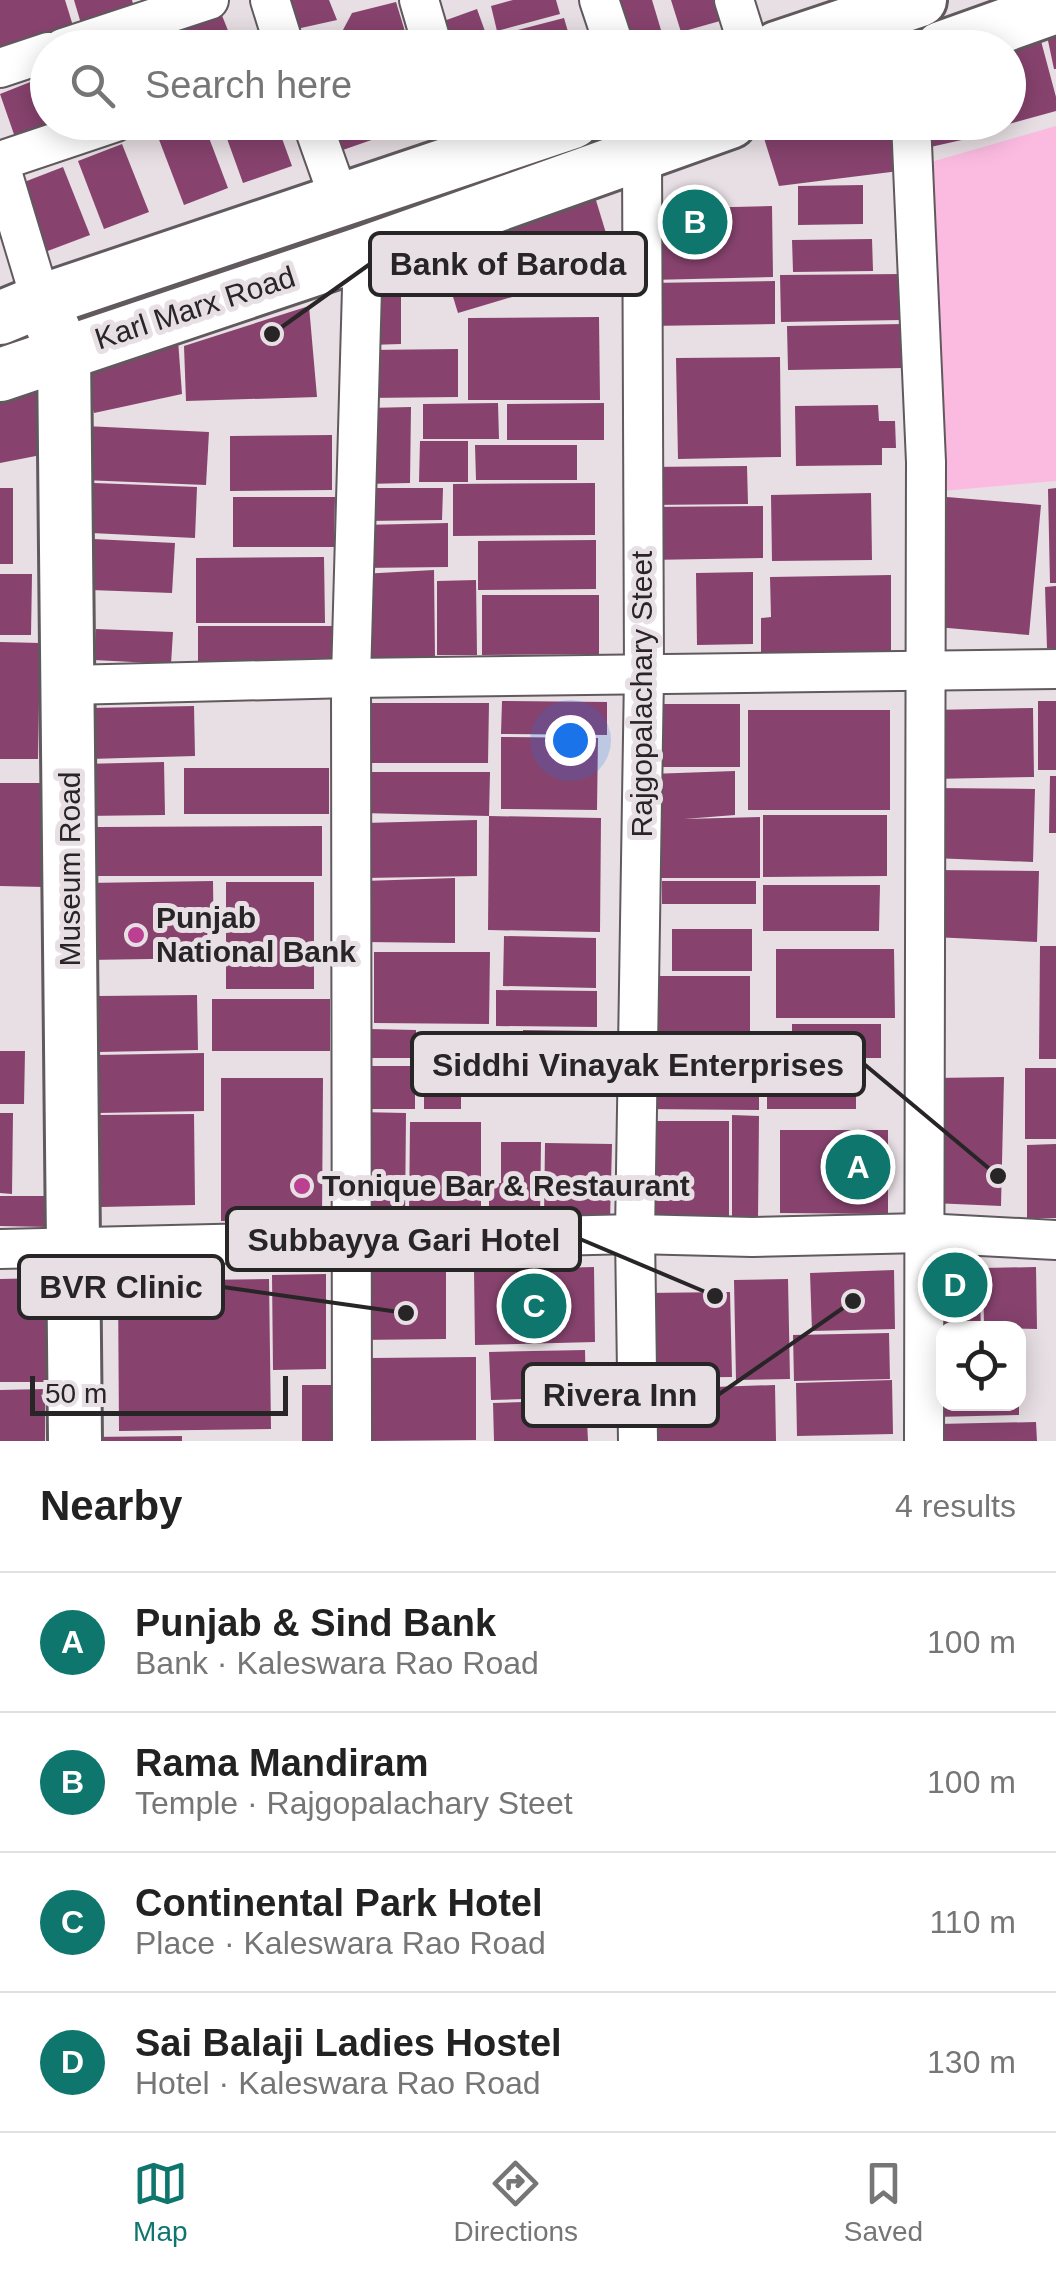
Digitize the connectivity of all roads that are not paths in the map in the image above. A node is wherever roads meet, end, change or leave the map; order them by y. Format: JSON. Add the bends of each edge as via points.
{"nodes":[{"id":1,"x":209,"y":0,"type":"edge"},
{"id":2,"x":270,"y":0,"type":"edge"},
{"id":3,"x":419,"y":0,"type":"edge"},
{"id":4,"x":599,"y":0,"type":"edge"},
{"id":5,"x":734,"y":0,"type":"edge"},
{"id":6,"x":898,"y":3,"type":"edge"},
{"id":7,"x":1056,"y":7,"type":"edge"},
{"id":8,"x":118,"y":30,"type":"edge"},
{"id":9,"x":279,"y":30,"type":"edge"},
{"id":10,"x":428,"y":30,"type":"edge"},
{"id":11,"x":608,"y":30,"type":"edge"},
{"id":12,"x":744,"y":30,"type":"edge"},
{"id":13,"x":825,"y":30,"type":"edge"},
{"id":14,"x":991,"y":30,"type":"edge"},
{"id":15,"x":30,"y":58,"type":"edge"},
{"id":16,"x":0,"y":68,"type":"edge"},
{"id":17,"x":65,"y":140,"type":"edge"},
{"id":18,"x":318,"y":140,"type":"edge"},
{"id":19,"x":680,"y":140,"type":"edge"},
{"id":20,"x":912,"y":140,"type":"edge"},
{"id":21,"x":460,"y":141,"type":"edge"},
{"id":22,"x":642,"y":154,"type":"junction"},
{"id":23,"x":0,"y":163,"type":"edge"},
{"id":24,"x":340,"y":201,"type":"junction"},
{"id":25,"x":363,"y":253,"type":"junction"},
{"id":26,"x":20,"y":310,"type":"edge"},
{"id":27,"x":64,"y":352,"type":"junction"},
{"id":28,"x":0,"y":375,"type":"edge"},
{"id":29,"x":1056,"y":669,"type":"edge"},
{"id":30,"x":928,"y":670,"type":"junction"},
{"id":31,"x":644,"y":675,"type":"junction"},
{"id":32,"x":351,"y":678,"type":"junction"},
{"id":33,"x":69,"y":685,"type":"junction"},
{"id":34,"x":924,"y":1233,"type":"junction"},
{"id":35,"x":635,"y":1234,"type":"junction"},
{"id":36,"x":1056,"y":1240,"type":"edge"},
{"id":37,"x":352,"y":1242,"type":"junction"},
{"id":38,"x":0,"y":1249,"type":"edge"},
{"id":39,"x":72,"y":1249,"type":"junction"},
{"id":40,"x":75,"y":1441,"type":"edge"},
{"id":41,"x":352,"y":1441,"type":"edge"},
{"id":42,"x":638,"y":1441,"type":"edge"},
{"id":43,"x":924,"y":1441,"type":"edge"}],
"edges":[{"from":1,"to":8,"type":"street"},
{"from":2,"to":9,"type":"street"},
{"from":3,"to":10,"type":"street"},
{"from":4,"to":11,"type":"street"},
{"from":5,"to":12,"type":"street"},
{"from":6,"to":13,"type":"main road"},
{"from":7,"to":14,"type":"main road"},
{"from":15,"to":16,"type":"street"},
{"from":17,"to":23,"type":"street"},
{"from":18,"to":24,"type":"street"},
{"from":19,"to":22,"type":"main road","name":"Karl Marx Road"},
{"from":20,"to":30,"type":"street"},
{"from":21,"to":24,"type":"main road","name":"Karl Marx Road"},
{"from":22,"to":25,"type":"main road","name":"Karl Marx Road"},
{"from":22,"to":31,"type":"street","name":"Rajgopalachary Steet"},
{"from":23,"to":26,"type":"street"},
{"from":24,"to":26,"type":"main road","name":"Karl Marx Road"},
{"from":25,"to":27,"type":"main road","name":"Karl Marx Road"},
{"from":25,"to":32,"type":"street"},
{"from":26,"to":27,"type":"main road","name":"Museum Road"},
{"from":27,"to":28,"type":"main road","name":"Karl Marx Road"},
{"from":27,"to":33,"type":"main road","name":"Museum Road"},
{"from":29,"to":30,"type":"street"},
{"from":30,"to":31,"type":"street"},
{"from":30,"to":34,"type":"street"},
{"from":31,"to":32,"type":"street"},
{"from":31,"to":35,"type":"street","name":"Rajgopalachary Steet"},
{"from":32,"to":33,"type":"street"},
{"from":32,"to":37,"type":"street"},
{"from":33,"to":39,"type":"main road","name":"Museum Road"},
{"from":34,"to":35,"type":"street"},
{"from":34,"to":36,"type":"street"},
{"from":34,"to":43,"type":"street"},
{"from":35,"to":37,"type":"street"},
{"from":35,"to":42,"type":"street","name":"Rajgopalachary Steet"},
{"from":37,"to":39,"type":"street"},
{"from":37,"to":41,"type":"street"},
{"from":38,"to":39,"type":"street"},
{"from":39,"to":40,"type":"main road","name":"Museum Road"}]}
